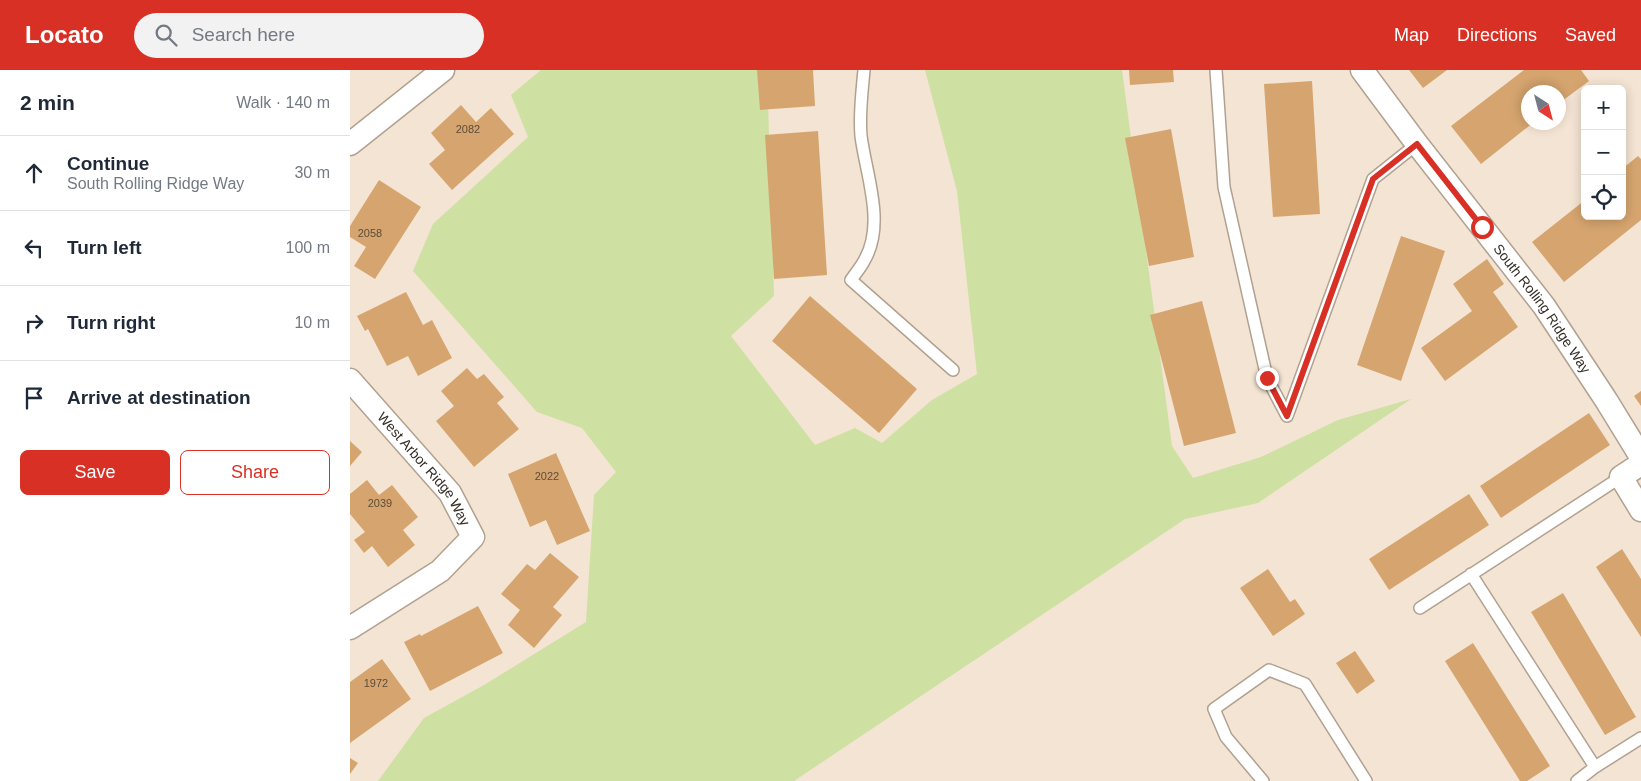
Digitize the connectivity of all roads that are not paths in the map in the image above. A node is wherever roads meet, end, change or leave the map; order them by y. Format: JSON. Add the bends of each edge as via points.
{"nodes":[{"id":1,"x":444,"y":70,"type":"edge"},
{"id":2,"x":864,"y":70,"type":"edge"},
{"id":3,"x":1216,"y":70,"type":"edge"},
{"id":4,"x":1362,"y":70,"type":"edge"},
{"id":5,"x":350,"y":144,"type":"edge"},
{"id":6,"x":1417,"y":144,"type":"junction"},
{"id":7,"x":953,"y":370,"type":"dead end"},
{"id":8,"x":350,"y":380,"type":"edge"},
{"id":9,"x":1641,"y":457,"type":"edge"},
{"id":10,"x":1641,"y":464,"type":"edge"},
{"id":11,"x":1621,"y":477,"type":"junction"},
{"id":12,"x":1641,"y":510,"type":"edge"},
{"id":13,"x":1471,"y":574,"type":"junction"},
{"id":14,"x":1420,"y":608,"type":"dead end"},
{"id":15,"x":350,"y":628,"type":"edge"},
{"id":16,"x":1641,"y":738,"type":"edge"},
{"id":17,"x":1595,"y":768,"type":"junction"},
{"id":18,"x":1264,"y":781,"type":"edge"},
{"id":19,"x":1366,"y":781,"type":"edge"},
{"id":20,"x":1577,"y":781,"type":"edge"}],
"edges":[{"from":1,"to":5,"type":"street"},
{"from":2,"to":7,"type":"lane","via":[[861,133],[874,226],[865,260],[851,280]]},
{"from":3,"to":6,"type":"lane","via":[[1224,188],[1267,378],[1287,416],[1373,179]]},
{"from":4,"to":6,"type":"street","name":"South Rolling Ridge Way"},
{"from":6,"to":9,"type":"street","name":"South Rolling Ridge Way","via":[[1544,306]]},
{"from":8,"to":15,"type":"street","name":"West Arbor Ridge Way","via":[[450,493],[473,537],[440,571]]},
{"from":10,"to":11,"type":"street"},
{"from":11,"to":12,"type":"street"},
{"from":11,"to":13,"type":"lane"},
{"from":13,"to":14,"type":"lane"},
{"from":13,"to":17,"type":"lane"},
{"from":16,"to":17,"type":"lane"},
{"from":17,"to":20,"type":"lane"},
{"from":18,"to":19,"type":"lane","via":[[1226,738],[1214,709],[1269,670],[1305,684]]}]}
